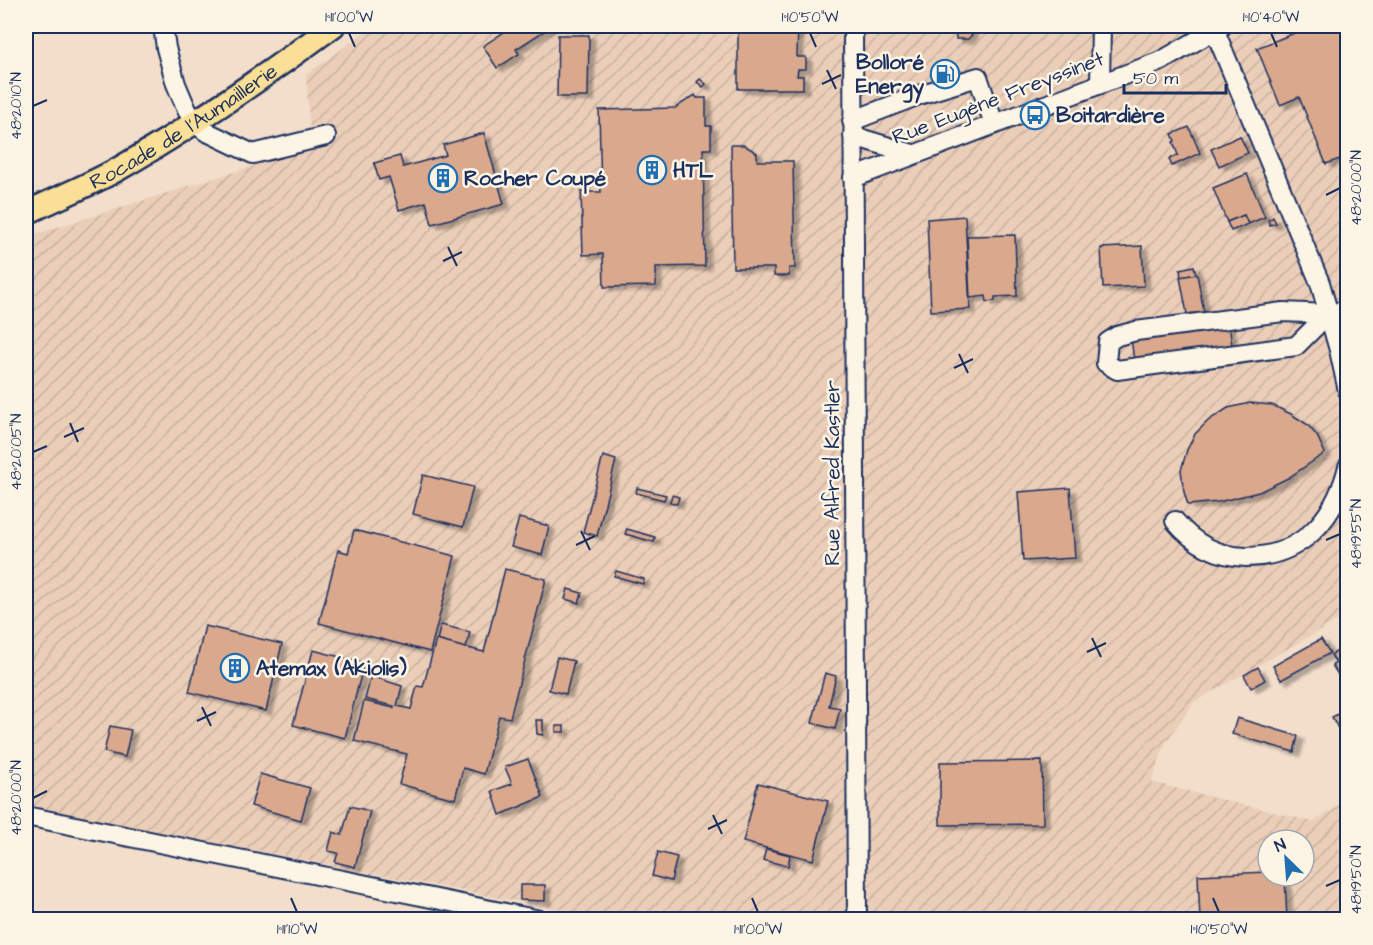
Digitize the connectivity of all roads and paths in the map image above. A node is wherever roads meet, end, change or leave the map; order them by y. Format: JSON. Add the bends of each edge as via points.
{"nodes":[{"id":1,"x":163,"y":26,"type":"edge"},
{"id":2,"x":333,"y":26,"type":"edge"},
{"id":3,"x":853,"y":26,"type":"edge"},
{"id":4,"x":1101,"y":26,"type":"edge"},
{"id":5,"x":1218,"y":28,"type":"edge"},
{"id":6,"x":1100,"y":84,"type":"junction"},
{"id":7,"x":195,"y":123,"type":"junction"},
{"id":8,"x":994,"y":123,"type":"junction"},
{"id":9,"x":853,"y":129,"type":"junction"},
{"id":10,"x":326,"y":136,"type":"dead end"},
{"id":11,"x":913,"y":154,"type":"junction"},
{"id":12,"x":853,"y":178,"type":"junction"},
{"id":13,"x":26,"y":213,"type":"edge"},
{"id":14,"x":1347,"y":310,"type":"edge"},
{"id":15,"x":1328,"y":314,"type":"junction"},
{"id":16,"x":1347,"y":391,"type":"edge"},
{"id":17,"x":1347,"y":467,"type":"edge"},
{"id":18,"x":1175,"y":521,"type":"dead end"},
{"id":19,"x":26,"y":816,"type":"edge"},
{"id":20,"x":540,"y":920,"type":"edge"},
{"id":21,"x":857,"y":920,"type":"edge"}],
"edges":[{"from":1,"to":7,"type":"street","via":[[176,84]]},
{"from":2,"to":7,"type":"main road","name":"Rocade de l'Aumaillerie"},
{"from":3,"to":9,"type":"street","name":"Rue Alfred Kastler"},
{"from":4,"to":6,"type":"street"},
{"from":5,"to":6,"type":"street","name":"Rue Eugène Freyssinet","via":[[1161,61]]},
{"from":5,"to":15,"type":"street","via":[[1320,283]]},
{"from":6,"to":8,"type":"street","name":"Rue Eugène Freyssinet"},
{"from":7,"to":10,"type":"street","via":[[253,154]]},
{"from":7,"to":13,"type":"main road","name":"Rocade de l'Aumaillerie","via":[[118,169]]},
{"from":8,"to":9,"type":"street","via":[[978,77],[919,95]]},
{"from":8,"to":11,"type":"street","name":"Rue Eugène Freyssinet"},
{"from":9,"to":11,"type":"street"},
{"from":9,"to":12,"type":"street","name":"Rue Alfred Kastler"},
{"from":11,"to":12,"type":"street","name":"Rue Eugène Freyssinet"},
{"from":12,"to":21,"type":"street","name":"Rue Alfred Kastler"},
{"from":14,"to":15,"type":"street"},
{"from":15,"to":15,"type":"street","via":[[1283,312],[1136,331],[1108,342],[1106,363],[1117,370],[1296,346]]},
{"from":15,"to":16,"type":"street"},
{"from":17,"to":18,"type":"street","via":[[1338,496],[1318,526],[1290,549],[1275,554],[1249,557],[1216,553],[1186,534]]},
{"from":19,"to":20,"type":"street"}]}
